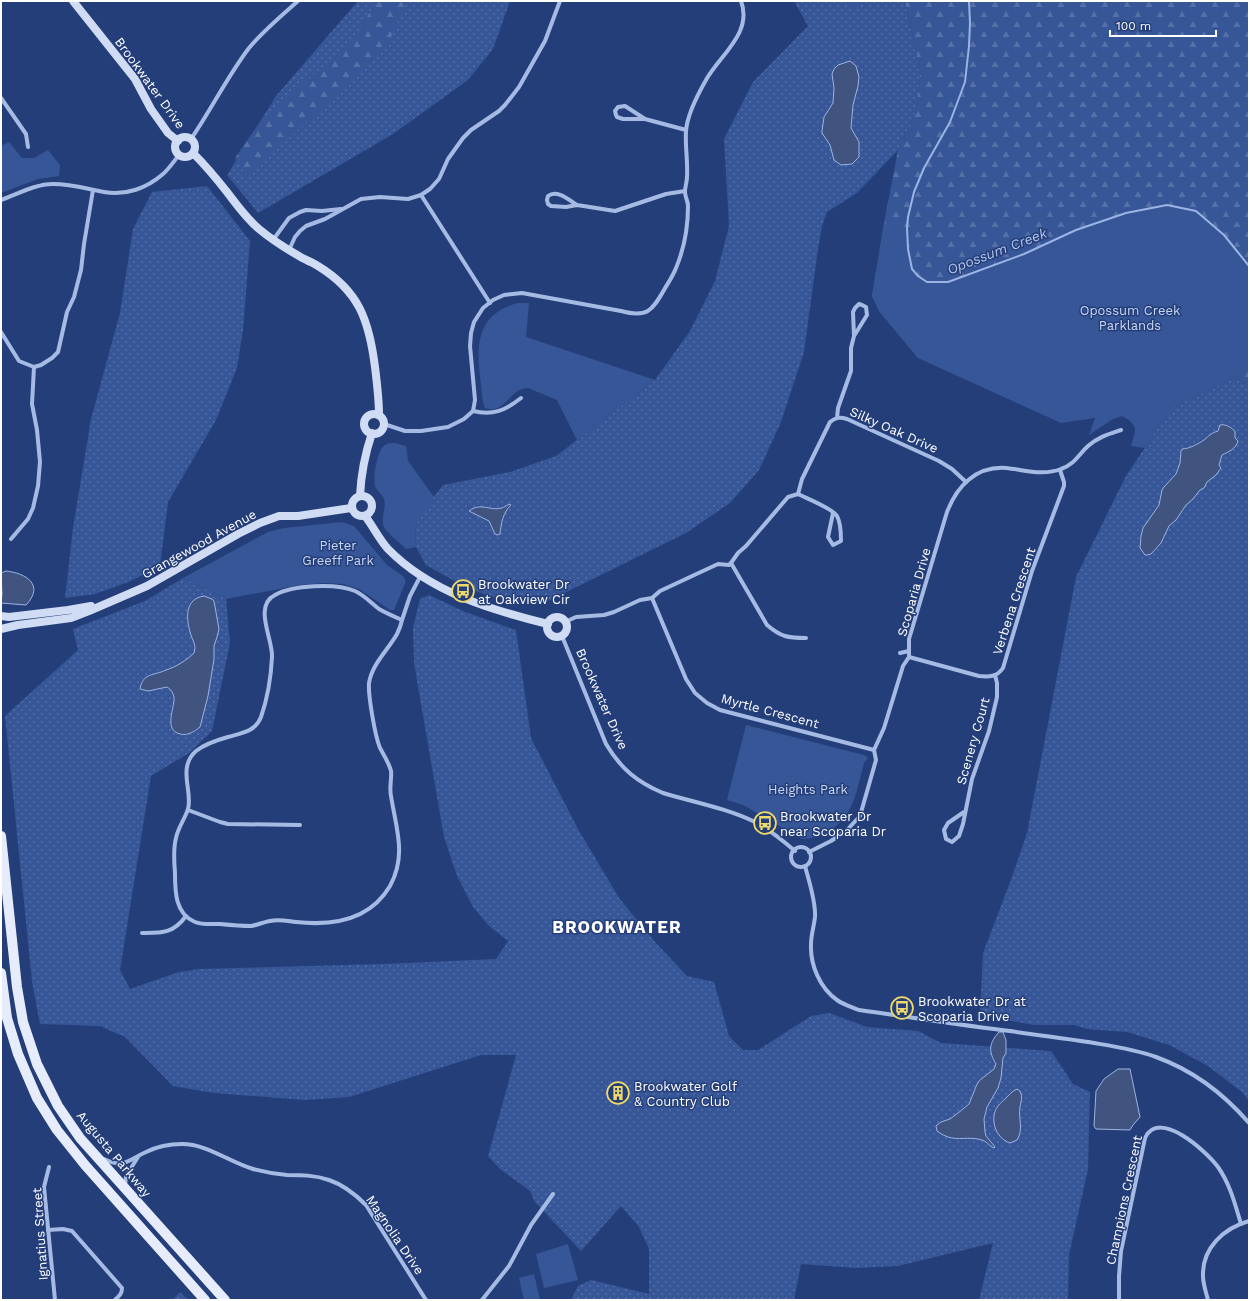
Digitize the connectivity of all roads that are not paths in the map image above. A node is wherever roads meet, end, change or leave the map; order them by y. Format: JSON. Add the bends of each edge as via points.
{"nodes":[{"id":1,"x":73,"y":1,"type":"edge"},
{"id":2,"x":298,"y":1,"type":"edge"},
{"id":3,"x":560,"y":1,"type":"edge"},
{"id":4,"x":741,"y":1,"type":"edge"},
{"id":5,"x":1,"y":98,"type":"edge"},
{"id":6,"x":645,"y":119,"type":"junction"},
{"id":7,"x":686,"y":130,"type":"junction"},
{"id":8,"x":190,"y":139,"type":"junction"},
{"id":9,"x":178,"y":141,"type":"junction"},
{"id":10,"x":28,"y":147,"type":"dead end"},
{"id":11,"x":193,"y":153,"type":"junction"},
{"id":12,"x":179,"y":155,"type":"junction"},
{"id":13,"x":93,"y":190,"type":"junction"},
{"id":14,"x":685,"y":191,"type":"junction"},
{"id":15,"x":421,"y":195,"type":"junction"},
{"id":16,"x":1,"y":200,"type":"edge"},
{"id":17,"x":577,"y":205,"type":"junction"},
{"id":18,"x":343,"y":209,"type":"junction"},
{"id":19,"x":273,"y":240,"type":"junction"},
{"id":20,"x":289,"y":250,"type":"junction"},
{"id":21,"x":490,"y":303,"type":"junction"},
{"id":22,"x":1,"y":332,"type":"edge"},
{"id":23,"x":854,"y":336,"type":"junction"},
{"id":24,"x":34,"y":367,"type":"junction"},
{"id":25,"x":521,"y":398,"type":"dead end"},
{"id":26,"x":473,"y":411,"type":"junction"},
{"id":27,"x":379,"y":415,"type":"junction"},
{"id":28,"x":837,"y":418,"type":"junction"},
{"id":29,"x":384,"y":424,"type":"junction"},
{"id":30,"x":1121,"y":430,"type":"dead end"},
{"id":31,"x":372,"y":434,"type":"junction"},
{"id":32,"x":1060,"y":470,"type":"junction"},
{"id":33,"x":966,"y":482,"type":"junction"},
{"id":34,"x":798,"y":494,"type":"junction"},
{"id":35,"x":360,"y":496,"type":"junction"},
{"id":36,"x":352,"y":508,"type":"junction"},
{"id":37,"x":833,"y":513,"type":"junction"},
{"id":38,"x":365,"y":516,"type":"junction"},
{"id":39,"x":11,"y":539,"type":"dead end"},
{"id":40,"x":731,"y":563,"type":"junction"},
{"id":41,"x":421,"y":575,"type":"junction"},
{"id":42,"x":652,"y":598,"type":"junction"},
{"id":43,"x":108,"y":602,"type":"junction"},
{"id":44,"x":1,"y":616,"type":"edge"},
{"id":45,"x":402,"y":620,"type":"junction"},
{"id":46,"x":565,"y":622,"type":"junction"},
{"id":47,"x":548,"y":624,"type":"junction"},
{"id":48,"x":1,"y":629,"type":"edge"},
{"id":49,"x":562,"y":636,"type":"junction"},
{"id":50,"x":806,"y":638,"type":"dead end"},
{"id":51,"x":909,"y":651,"type":"junction"},
{"id":52,"x":900,"y":653,"type":"dead end"},
{"id":53,"x":909,"y":657,"type":"junction"},
{"id":54,"x":995,"y":675,"type":"junction"},
{"id":55,"x":874,"y":750,"type":"junction"},
{"id":56,"x":188,"y":810,"type":"junction"},
{"id":57,"x":964,"y":812,"type":"junction"},
{"id":58,"x":300,"y":825,"type":"dead end"},
{"id":59,"x":1,"y":836,"type":"edge"},
{"id":60,"x":795,"y":850,"type":"junction"},
{"id":61,"x":809,"y":852,"type":"junction"},
{"id":62,"x":806,"y":866,"type":"junction"},
{"id":63,"x":186,"y":916,"type":"junction"},
{"id":64,"x":142,"y":933,"type":"dead end"},
{"id":65,"x":1,"y":973,"type":"edge"},
{"id":66,"x":1249,"y":1123,"type":"edge"},
{"id":67,"x":94,"y":1155,"type":"junction"},
{"id":68,"x":138,"y":1156,"type":"junction"},
{"id":69,"x":50,"y":1167,"type":"dead end"},
{"id":70,"x":125,"y":1188,"type":"junction"},
{"id":71,"x":553,"y":1194,"type":"dead end"},
{"id":72,"x":1249,"y":1221,"type":"edge"},
{"id":73,"x":1241,"y":1224,"type":"junction"},
{"id":74,"x":48,"y":1230,"type":"junction"},
{"id":75,"x":427,"y":1299,"type":"edge"},
{"id":76,"x":55,"y":1300,"type":"edge"},
{"id":77,"x":116,"y":1300,"type":"edge"},
{"id":78,"x":205,"y":1300,"type":"edge"},
{"id":79,"x":225,"y":1300,"type":"edge"},
{"id":80,"x":482,"y":1300,"type":"edge"},
{"id":81,"x":1119,"y":1300,"type":"edge"},
{"id":82,"x":1208,"y":1300,"type":"edge"}],
"edges":[{"from":1,"to":9,"type":"street","name":"Brookwater Drive","via":[[135,79],[168,133]]},
{"from":2,"to":8,"type":"street","via":[[249,48]]},
{"from":3,"to":15,"type":"street","via":[[545,41],[519,87],[499,111],[463,138],[448,159],[439,179]]},
{"from":4,"to":7,"type":"street","via":[[744,14],[739,36],[706,80]]},
{"from":5,"to":10,"type":"street","via":[[26,134]]},
{"from":6,"to":6,"type":"street","via":[[618,118],[615,110],[625,106]]},
{"from":6,"to":7,"type":"street"},
{"from":7,"to":14,"type":"street"},
{"from":8,"to":9,"type":"street"},
{"from":8,"to":11,"type":"street","via":[[195,147]]},
{"from":9,"to":12,"type":"street","via":[[176,146]]},
{"from":11,"to":12,"type":"street","via":[[188,157]]},
{"from":11,"to":19,"type":"street","via":[[247,217]]},
{"from":12,"to":13,"type":"street","via":[[164,173],[145,187],[129,192],[106,193]]},
{"from":13,"to":16,"type":"street","via":[[75,185],[43,185]]},
{"from":13,"to":24,"type":"street","via":[[81,270],[67,312],[58,352],[41,365]]},
{"from":14,"to":17,"type":"street","via":[[666,194],[615,211]]},
{"from":14,"to":21,"type":"street","via":[[688,204],[686,235],[676,268],[654,306],[643,314],[522,293],[504,295]]},
{"from":15,"to":18,"type":"street","via":[[408,199],[370,197]]},
{"from":15,"to":21,"type":"street"},
{"from":17,"to":17,"type":"street","via":[[551,206],[547,200],[548,196],[554,193]]},
{"from":18,"to":19,"type":"street","via":[[300,212],[289,218]]},
{"from":18,"to":20,"type":"street","via":[[306,226],[295,237]]},
{"from":19,"to":20,"type":"street"},
{"from":20,"to":27,"type":"street","via":[[331,275],[346,288],[357,303],[366,321],[372,344]]},
{"from":21,"to":26,"type":"street","via":[[478,315],[471,333],[475,393]]},
{"from":22,"to":24,"type":"street","via":[[19,361]]},
{"from":23,"to":23,"type":"street","via":[[853,312],[859,304],[866,307],[866,315]]},
{"from":23,"to":28,"type":"street","via":[[851,371]]},
{"from":24,"to":39,"type":"street","via":[[32,404],[40,462],[38,486],[28,519]]},
{"from":25,"to":26,"type":"street","via":[[510,407],[488,414]]},
{"from":26,"to":29,"type":"street","via":[[448,427],[421,431],[405,431]]},
{"from":27,"to":29,"type":"street"},
{"from":27,"to":31,"type":"street","via":[[372,414],[366,417],[365,429]]},
{"from":28,"to":33,"type":"street","name":"Silky Oak Drive","via":[[847,419],[939,461]]},
{"from":28,"to":34,"type":"street","name":"Silky Oak Drive","via":[[830,422],[802,479]]},
{"from":29,"to":31,"type":"street","via":[[379,432]]},
{"from":30,"to":32,"type":"street","name":"Scoparia Drive","via":[[1096,440],[1072,464]]},
{"from":31,"to":35,"type":"street","via":[[364,460]]},
{"from":32,"to":33,"type":"street","name":"Scoparia Drive","via":[[1045,473],[1005,468],[991,469],[977,474]]},
{"from":32,"to":54,"type":"street","name":"Verbena Crescent","via":[[1064,486],[1032,572],[1003,668]]},
{"from":33,"to":51,"type":"street","name":"Scoparia Drive","via":[[951,501],[947,512],[909,639]]},
{"from":34,"to":37,"type":"street"},
{"from":34,"to":40,"type":"street","via":[[788,498]]},
{"from":35,"to":36,"type":"street","via":[[352,501]]},
{"from":35,"to":38,"type":"street","via":[[367,498],[371,503],[371,510]]},
{"from":36,"to":38,"type":"street","via":[[354,514]]},
{"from":36,"to":43,"type":"street","name":"Grangewood Avenue","via":[[298,516],[278,516],[260,523],[147,586]]},
{"from":37,"to":37,"type":"street","via":[[837,516],[841,529],[841,541],[833,545],[828,537]]},
{"from":38,"to":41,"type":"street","via":[[386,547]]},
{"from":40,"to":42,"type":"street","via":[[718,564],[660,591]]},
{"from":40,"to":50,"type":"street","via":[[767,624],[776,632],[790,638]]},
{"from":41,"to":45,"type":"street"},
{"from":41,"to":47,"type":"street","via":[[466,599]]},
{"from":42,"to":46,"type":"street","via":[[640,600],[609,613],[576,617]]},
{"from":42,"to":55,"type":"street","name":"Myrtle Crescent","via":[[686,679],[695,693],[707,702],[720,710]]},
{"from":43,"to":44,"type":"street","name":"Grangewood Avenue","via":[[68,610]]},
{"from":43,"to":48,"type":"street","name":"Grangewood Avenue","via":[[71,618]]},
{"from":45,"to":56,"type":"street","via":[[380,609],[356,591],[342,587],[308,587],[283,592],[270,598],[265,613],[272,653],[270,682],[260,719],[254,728],[208,743],[194,753],[187,766]]},
{"from":45,"to":63,"type":"street","via":[[398,633],[375,667],[369,681],[376,734],[391,772],[390,794],[398,835],[398,866],[389,887],[366,911],[352,918],[334,922],[282,920],[242,926],[202,924]]},
{"from":46,"to":47,"type":"street","via":[[557,618]]},
{"from":46,"to":49,"type":"street","via":[[567,628]]},
{"from":47,"to":49,"type":"street","via":[[551,635]]},
{"from":49,"to":60,"type":"street","name":"Brookwater Drive","via":[[606,744],[623,768],[652,789],[756,822]]},
{"from":51,"to":52,"type":"street"},
{"from":51,"to":53,"type":"street","name":"Scoparia Drive"},
{"from":53,"to":54,"type":"street","via":[[979,676]]},
{"from":53,"to":55,"type":"street","name":"Scoparia Drive","via":[[903,666],[884,728]]},
{"from":54,"to":57,"type":"street","name":"Scenery Court","via":[[997,690],[989,731],[972,779]]},
{"from":55,"to":61,"type":"street","name":"Scoparia Drive","via":[[876,760],[860,816],[847,830]]},
{"from":56,"to":58,"type":"street","via":[[228,824]]},
{"from":56,"to":63,"type":"street","via":[[180,826],[174,850],[176,898]]},
{"from":57,"to":57,"type":"street","name":"Scenery Court","via":[[959,836],[952,842],[946,839],[944,830],[948,823]]},
{"from":59,"to":67,"type":"main road","name":"Augusta Parkway","via":[[16,987],[23,1022],[37,1064],[58,1106]]},
{"from":60,"to":61,"type":"street","via":[[803,848]]},
{"from":60,"to":62,"type":"street","via":[[792,859],[794,864]]},
{"from":61,"to":62,"type":"street","via":[[811,859]]},
{"from":62,"to":66,"type":"street","via":[[815,916],[812,958],[819,980],[837,1000],[859,1010],[1122,1047],[1157,1057],[1214,1089]]},
{"from":63,"to":64,"type":"street","via":[[181,923],[164,933]]},
{"from":65,"to":78,"type":"main road","via":[[7,1018],[18,1054],[37,1098],[70,1149]]},
{"from":67,"to":68,"type":"street","name":"Magnolia Drive","via":[[113,1164],[126,1163]]},
{"from":67,"to":70,"type":"main road","name":"Augusta Parkway"},
{"from":68,"to":70,"type":"street","via":[[126,1176]]},
{"from":68,"to":75,"type":"street","name":"Magnolia Drive","via":[[168,1145],[193,1145],[254,1169],[311,1175],[339,1184],[366,1206]]},
{"from":69,"to":74,"type":"street","name":"Ignatius Street","via":[[44,1187]]},
{"from":70,"to":79,"type":"main road","name":"Augusta Parkway"},
{"from":71,"to":80,"type":"street","via":[[531,1224],[509,1266]]},
{"from":72,"to":73,"type":"street"},
{"from":73,"to":81,"type":"street","name":"Champions Crescent","via":[[1232,1194],[1217,1166],[1195,1144],[1171,1129],[1162,1126],[1151,1129],[1144,1138],[1121,1251]]},
{"from":73,"to":82,"type":"street","via":[[1217,1238],[1208,1253],[1203,1277]]},
{"from":74,"to":76,"type":"street","name":"Ignatius Street"},
{"from":74,"to":77,"type":"street","via":[[63,1228],[72,1231],[122,1288]]}]}
